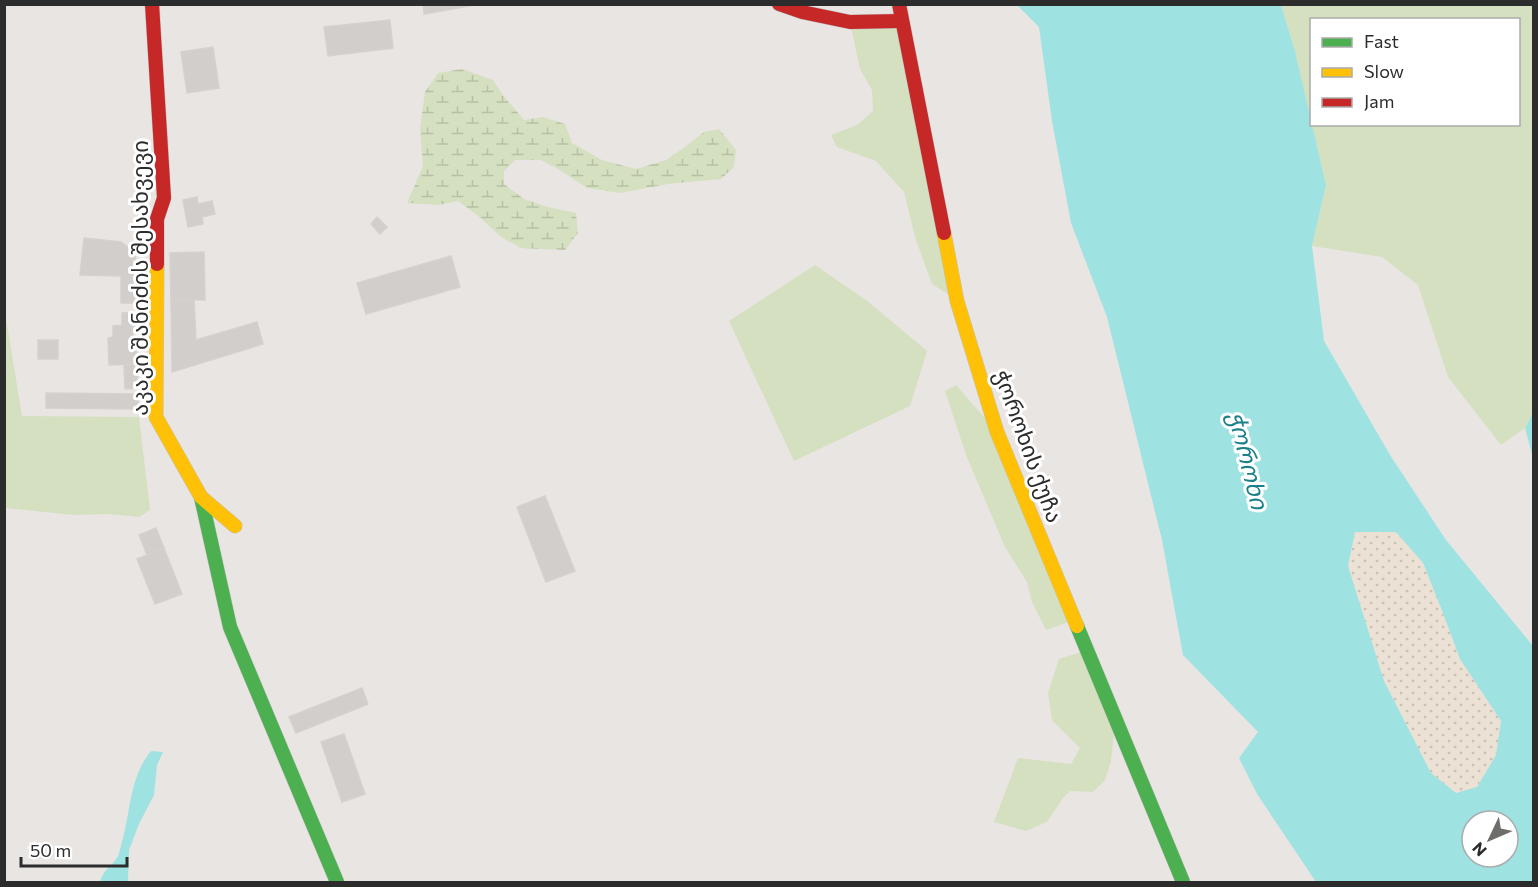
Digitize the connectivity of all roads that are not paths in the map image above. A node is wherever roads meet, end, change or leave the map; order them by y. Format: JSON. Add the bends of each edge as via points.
{"nodes":[{"id":1,"x":152,"y":4,"type":"edge"},
{"id":2,"x":779,"y":4,"type":"edge"},
{"id":3,"x":898,"y":4,"type":"edge"},
{"id":4,"x":901,"y":21,"type":"junction"},
{"id":5,"x":201,"y":496,"type":"junction"},
{"id":6,"x":235,"y":526,"type":"dead end"},
{"id":7,"x":337,"y":882,"type":"edge"},
{"id":8,"x":1183,"y":882,"type":"edge"}],
"edges":[{"from":1,"to":5,"type":"street","name":"აკაკი შანიძის შესახვევი","via":[[164,198],[157,219],[156,417]]},
{"from":2,"to":4,"type":"street","via":[[850,22]]},
{"from":3,"to":4,"type":"street","name":"ჭოროხის ქუჩა"},
{"from":4,"to":8,"type":"street","name":"ჭოროხის ქუჩა","via":[[957,300],[997,432]]},
{"from":5,"to":6,"type":"street","name":"აკაკი შანიძის შესახვევი"},
{"from":5,"to":7,"type":"street","via":[[231,627]]}]}
